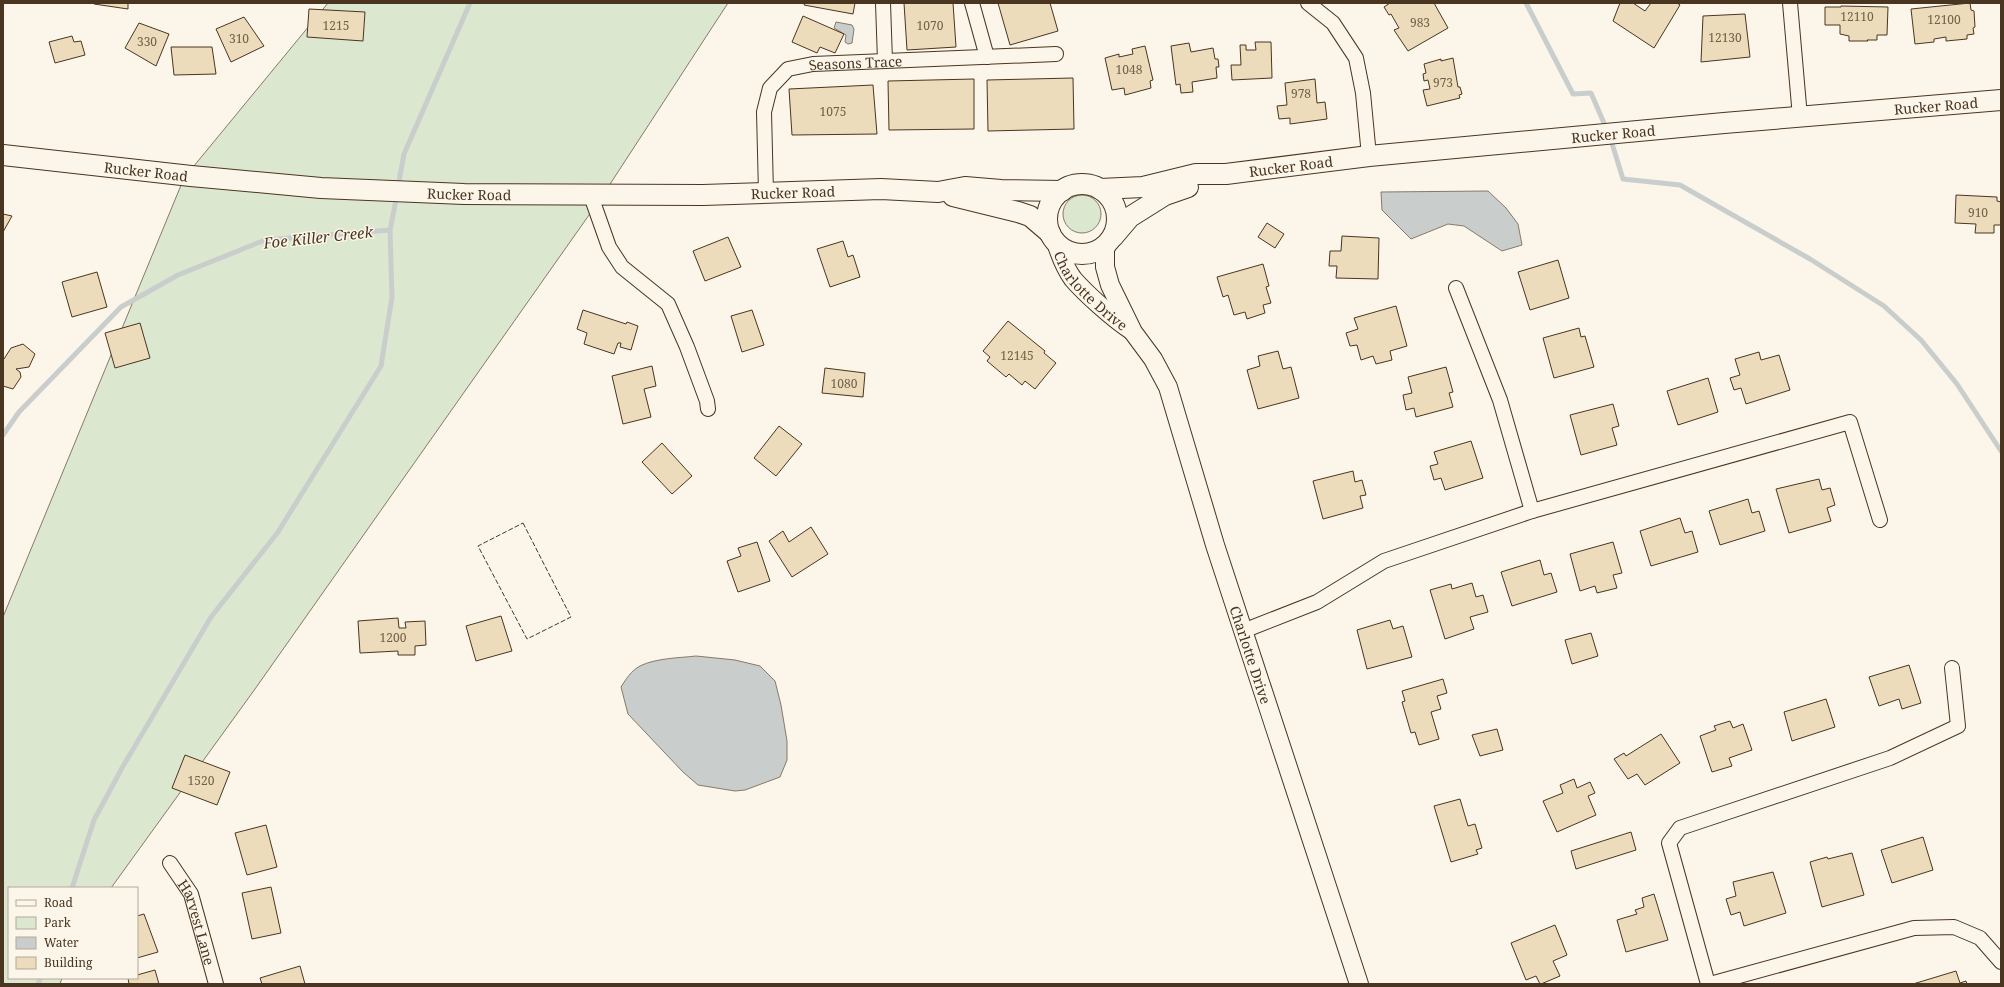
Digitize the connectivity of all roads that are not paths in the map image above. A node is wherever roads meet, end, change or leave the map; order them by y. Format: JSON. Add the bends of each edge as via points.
{"nodes":[{"id":1,"x":883,"y":3,"type":"edge"},
{"id":2,"x":972,"y":3,"type":"edge"},
{"id":3,"x":1308,"y":3,"type":"edge"},
{"id":4,"x":1790,"y":3,"type":"edge"},
{"id":5,"x":1056,"y":54,"type":"dead end"},
{"id":6,"x":987,"y":57,"type":"junction"},
{"id":7,"x":885,"y":61,"type":"junction"},
{"id":8,"x":2001,"y":100,"type":"edge"},
{"id":9,"x":1800,"y":117,"type":"junction"},
{"id":10,"x":3,"y":155,"type":"edge"},
{"id":11,"x":1369,"y":156,"type":"junction"},
{"id":12,"x":1226,"y":174,"type":"junction"},
{"id":13,"x":1100,"y":189,"type":"junction"},
{"id":14,"x":1062,"y":191,"type":"junction"},
{"id":15,"x":938,"y":192,"type":"junction"},
{"id":16,"x":766,"y":193,"type":"junction"},
{"id":17,"x":592,"y":196,"type":"junction"},
{"id":18,"x":1053,"y":238,"type":"junction"},
{"id":19,"x":1110,"y":240,"type":"junction"},
{"id":20,"x":1456,"y":288,"type":"dead end"},
{"id":21,"x":1133,"y":332,"type":"junction"},
{"id":22,"x":708,"y":409,"type":"dead end"},
{"id":23,"x":1532,"y":511,"type":"junction"},
{"id":24,"x":1880,"y":520,"type":"dead end"},
{"id":25,"x":1243,"y":631,"type":"junction"},
{"id":26,"x":1952,"y":668,"type":"dead end"},
{"id":27,"x":170,"y":863,"type":"dead end"},
{"id":28,"x":2001,"y":962,"type":"edge"},
{"id":29,"x":216,"y":984,"type":"edge"},
{"id":30,"x":1359,"y":984,"type":"edge"},
{"id":31,"x":1709,"y":984,"type":"edge"}],
"edges":[{"from":1,"to":7,"type":"street"},
{"from":2,"to":6,"type":"street"},
{"from":3,"to":11,"type":"street","via":[[1333,23],[1356,58],[1363,93]]},
{"from":4,"to":9,"type":"street"},
{"from":5,"to":6,"type":"street","name":"Seasons Trace"},
{"from":6,"to":7,"type":"street","name":"Seasons Trace"},
{"from":7,"to":16,"type":"street","name":"Seasons Trace","via":[[813,64],[788,69],[770,88],[764,112]]},
{"from":8,"to":9,"type":"main road","name":"Rucker Road"},
{"from":9,"to":11,"type":"main road","name":"Rucker Road"},
{"from":10,"to":17,"type":"main road","name":"Rucker Road","via":[[191,176],[374,190]]},
{"from":11,"to":12,"type":"main road","name":"Rucker Road"},
{"from":12,"to":13,"type":"main road","name":"Rucker Road","via":[[1196,174],[1143,187]]},
{"from":12,"to":19,"type":"main road","name":"Rucker Road","via":[[1165,196],[1130,217]]},
{"from":13,"to":14,"type":"main road","via":[[1087,184],[1076,185]]},
{"from":13,"to":19,"type":"main road","via":[[1114,204],[1117,215],[1117,226]]},
{"from":14,"to":15,"type":"main road","name":"Rucker Road","via":[[965,187]]},
{"from":14,"to":18,"type":"main road","via":[[1050,206],[1047,218]]},
{"from":15,"to":16,"type":"main road","name":"Rucker Road","via":[[881,189]]},
{"from":15,"to":18,"type":"main road","name":"Rucker Road","via":[[1030,216]]},
{"from":16,"to":17,"type":"main road","name":"Rucker Road"},
{"from":17,"to":22,"type":"street","via":[[609,247],[622,267],[668,304],[688,347]]},
{"from":18,"to":19,"type":"main road","via":[[1062,248],[1085,255],[1096,252]]},
{"from":18,"to":21,"type":"street","name":"Charlotte Drive","via":[[1073,279],[1119,323]]},
{"from":19,"to":21,"type":"street","name":"Charlotte Drive","via":[[1105,266],[1110,285]]},
{"from":20,"to":23,"type":"street","via":[[1500,400]]},
{"from":21,"to":25,"type":"street","name":"Charlotte Drive","via":[[1153,359],[1168,387]]},
{"from":23,"to":24,"type":"street","via":[[1850,422]]},
{"from":23,"to":25,"type":"street","via":[[1384,561],[1317,602]]},
{"from":25,"to":30,"type":"street","name":"Charlotte Drive"},
{"from":26,"to":31,"type":"street","via":[[1958,726],[1890,758],[1680,828],[1669,843]]},
{"from":27,"to":29,"type":"street","name":"Harvest Lane","via":[[191,894]]},
{"from":28,"to":31,"type":"street","via":[[1980,938],[1954,927],[1914,928]]}]}
